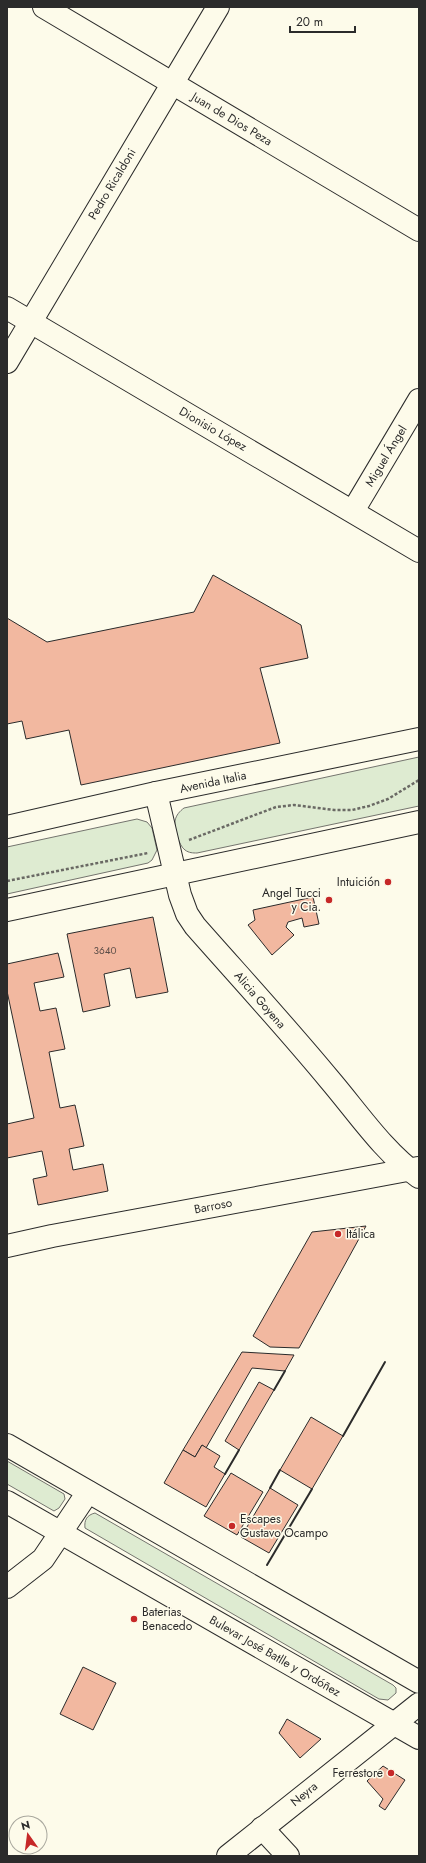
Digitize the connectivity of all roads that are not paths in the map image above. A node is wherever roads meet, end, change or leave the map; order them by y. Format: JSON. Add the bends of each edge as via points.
{"nodes":[{"id":1,"x":44,"y":7,"type":"edge"},
{"id":2,"x":218,"y":7,"type":"edge"},
{"id":3,"x":172,"y":83,"type":"junction"},
{"id":4,"x":419,"y":230,"type":"edge"},
{"id":5,"x":7,"y":308,"type":"edge"},
{"id":6,"x":30,"y":322,"type":"junction"},
{"id":7,"x":7,"y":362,"type":"edge"},
{"id":8,"x":419,"y":400,"type":"edge"},
{"id":9,"x":353,"y":511,"type":"junction"},
{"id":10,"x":419,"y":551,"type":"edge"},
{"id":11,"x":419,"y":739,"type":"edge"},
{"id":12,"x":156,"y":793,"type":"junction"},
{"id":13,"x":419,"y":822,"type":"edge"},
{"id":14,"x":7,"y":827,"type":"edge"},
{"id":15,"x":175,"y":874,"type":"junction"},
{"id":16,"x":7,"y":910,"type":"edge"},
{"id":17,"x":415,"y":1172,"type":"edge"},
{"id":18,"x":7,"y":1246,"type":"edge"},
{"id":19,"x":7,"y":1445,"type":"edge"},
{"id":20,"x":88,"y":1492,"type":"junction"},
{"id":21,"x":7,"y":1502,"type":"edge"},
{"id":22,"x":61,"y":1533,"type":"junction"},
{"id":23,"x":7,"y":1587,"type":"edge"},
{"id":24,"x":419,"y":1682,"type":"edge"},
{"id":25,"x":419,"y":1704,"type":"edge"},
{"id":26,"x":393,"y":1724,"type":"junction"},
{"id":27,"x":419,"y":1738,"type":"edge"},
{"id":28,"x":262,"y":1828,"type":"junction"},
{"id":29,"x":228,"y":1856,"type":"edge"},
{"id":30,"x":288,"y":1856,"type":"edge"}],
"edges":[{"from":1,"to":3,"type":"street","name":"Juan de Dios Peza"},
{"from":2,"to":3,"type":"street","name":"Pedro Ricaldoni"},
{"from":3,"to":4,"type":"street","name":"Juan de Dios Peza"},
{"from":3,"to":6,"type":"street","name":"Pedro Ricaldoni"},
{"from":5,"to":6,"type":"street","name":"Dionisio López"},
{"from":6,"to":7,"type":"street","name":"Pedro Ricaldoni"},
{"from":6,"to":9,"type":"street","name":"Dionisio López"},
{"from":8,"to":9,"type":"street","name":"Miguel Ángel"},
{"from":9,"to":10,"type":"street","name":"Dionisio López"},
{"from":11,"to":12,"type":"street","name":"Avenida Italia"},
{"from":12,"to":14,"type":"street","name":"Avenida Italia"},
{"from":12,"to":15,"type":"street","name":"Alicia Goyena"},
{"from":13,"to":15,"type":"street"},
{"from":15,"to":16,"type":"street"},
{"from":15,"to":17,"type":"street","name":"Alicia Goyena","via":[[187,914],[195,926],[386,1148]]},
{"from":17,"to":18,"type":"street","name":"Barroso"},
{"from":19,"to":20,"type":"street"},
{"from":20,"to":22,"type":"street"},
{"from":20,"to":24,"type":"street"},
{"from":21,"to":22,"type":"street","name":"Bulevar José Batlle y Ordóñez"},
{"from":22,"to":23,"type":"street","via":[[43,1559]]},
{"from":22,"to":26,"type":"street","name":"Bulevar José Batlle y Ordóñez"},
{"from":25,"to":26,"type":"street","name":"Neyra"},
{"from":26,"to":27,"type":"street","name":"Bulevar José Batlle y Ordóñez"},
{"from":26,"to":28,"type":"street","name":"Neyra"},
{"from":28,"to":29,"type":"street","name":"Neyra"},
{"from":28,"to":30,"type":"street"}]}
